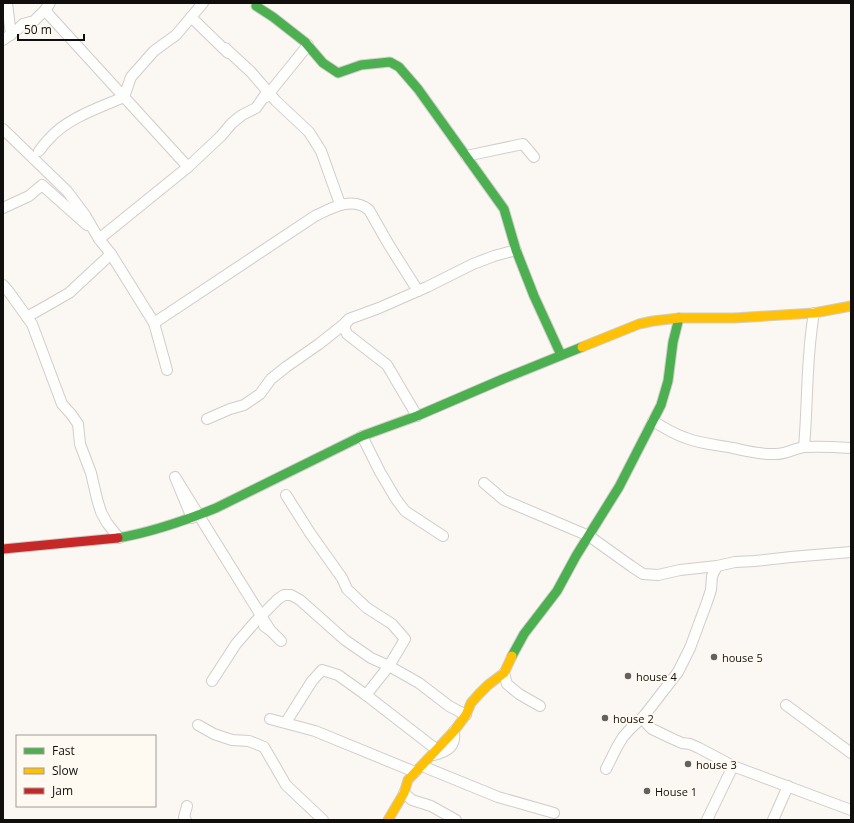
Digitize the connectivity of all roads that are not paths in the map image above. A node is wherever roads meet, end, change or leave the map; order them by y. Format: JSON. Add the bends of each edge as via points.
{"nodes":[{"id":1,"x":7,"y":3,"type":"edge"},
{"id":2,"x":203,"y":3,"type":"edge"},
{"id":3,"x":47,"y":5,"type":"edge"},
{"id":4,"x":256,"y":6,"type":"dead end"},
{"id":5,"x":191,"y":17,"type":"junction"},
{"id":6,"x":6,"y":39,"type":"edge"},
{"id":7,"x":308,"y":45,"type":"junction"},
{"id":8,"x":225,"y":48,"type":"dead end"},
{"id":9,"x":269,"y":92,"type":"junction"},
{"id":10,"x":124,"y":97,"type":"junction"},
{"id":11,"x":3,"y":129,"type":"edge"},
{"id":12,"x":40,"y":151,"type":"dead end"},
{"id":13,"x":466,"y":156,"type":"junction"},
{"id":14,"x":534,"y":157,"type":"dead end"},
{"id":15,"x":188,"y":167,"type":"junction"},
{"id":16,"x":340,"y":204,"type":"junction"},
{"id":17,"x":3,"y":208,"type":"edge"},
{"id":18,"x":97,"y":236,"type":"junction"},
{"id":19,"x":516,"y":250,"type":"junction"},
{"id":20,"x":111,"y":254,"type":"junction"},
{"id":21,"x":3,"y":285,"type":"edge"},
{"id":22,"x":418,"y":291,"type":"junction"},
{"id":23,"x":851,"y":306,"type":"edge"},
{"id":24,"x":814,"y":314,"type":"junction"},
{"id":25,"x":27,"y":317,"type":"junction"},
{"id":26,"x":679,"y":318,"type":"junction"},
{"id":27,"x":350,"y":320,"type":"dead end"},
{"id":28,"x":154,"y":323,"type":"junction"},
{"id":29,"x":561,"y":355,"type":"junction"},
{"id":30,"x":167,"y":370,"type":"dead end"},
{"id":31,"x":417,"y":416,"type":"junction"},
{"id":32,"x":207,"y":419,"type":"dead end"},
{"id":33,"x":653,"y":421,"type":"junction"},
{"id":34,"x":362,"y":436,"type":"junction"},
{"id":35,"x":804,"y":447,"type":"junction"},
{"id":36,"x":851,"y":448,"type":"edge"},
{"id":37,"x":484,"y":483,"type":"dead end"},
{"id":38,"x":286,"y":494,"type":"dead end"},
{"id":39,"x":192,"y":518,"type":"junction"},
{"id":40,"x":443,"y":536,"type":"dead end"},
{"id":41,"x":589,"y":536,"type":"junction"},
{"id":42,"x":119,"y":538,"type":"junction"},
{"id":43,"x":3,"y":548,"type":"edge"},
{"id":44,"x":851,"y":552,"type":"edge"},
{"id":45,"x":717,"y":566,"type":"junction"},
{"id":46,"x":256,"y":622,"type":"junction"},
{"id":47,"x":270,"y":630,"type":"junction"},
{"id":48,"x":280,"y":641,"type":"dead end"},
{"id":49,"x":389,"y":666,"type":"junction"},
{"id":50,"x":504,"y":674,"type":"junction"},
{"id":51,"x":212,"y":681,"type":"dead end"},
{"id":52,"x":366,"y":695,"type":"junction"},
{"id":53,"x":786,"y":705,"type":"dead end"},
{"id":54,"x":540,"y":706,"type":"dead end"},
{"id":55,"x":466,"y":715,"type":"junction"},
{"id":56,"x":644,"y":716,"type":"junction"},
{"id":57,"x":270,"y":719,"type":"dead end"},
{"id":58,"x":288,"y":719,"type":"dead end"},
{"id":59,"x":198,"y":725,"type":"dead end"},
{"id":60,"x":454,"y":731,"type":"joint"},
{"id":61,"x":435,"y":753,"type":"junction"},
{"id":62,"x":851,"y":753,"type":"edge"},
{"id":63,"x":733,"y":766,"type":"junction"},
{"id":64,"x":418,"y":769,"type":"junction"},
{"id":65,"x":606,"y":769,"type":"dead end"},
{"id":66,"x":788,"y":786,"type":"junction"},
{"id":67,"x":404,"y":793,"type":"junction"},
{"id":68,"x":187,"y":806,"type":"dead end"},
{"id":69,"x":851,"y":810,"type":"edge"},
{"id":70,"x":554,"y":813,"type":"dead end"},
{"id":71,"x":186,"y":820,"type":"edge"},
{"id":72,"x":323,"y":820,"type":"edge"},
{"id":73,"x":388,"y":820,"type":"edge"},
{"id":74,"x":456,"y":820,"type":"edge"},
{"id":75,"x":707,"y":820,"type":"edge"},
{"id":76,"x":773,"y":820,"type":"edge"}],
"edges":[{"from":1,"to":6,"type":"street"},
{"from":2,"to":5,"type":"street"},
{"from":3,"to":6,"type":"street","via":[[34,20],[23,24]]},
{"from":3,"to":10,"type":"street","via":[[50,16]]},
{"from":4,"to":7,"type":"street"},
{"from":5,"to":9,"type":"street"},
{"from":5,"to":10,"type":"street","via":[[176,35],[154,51],[131,77]]},
{"from":7,"to":9,"type":"street"},
{"from":7,"to":13,"type":"street","via":[[323,63],[338,73],[361,65],[390,62],[399,67]]},
{"from":8,"to":9,"type":"street"},
{"from":9,"to":15,"type":"street","via":[[256,108],[232,123]]},
{"from":9,"to":16,"type":"street","via":[[309,132],[317,144]]},
{"from":10,"to":12,"type":"street","via":[[79,116],[49,138]]},
{"from":10,"to":15,"type":"street"},
{"from":11,"to":18,"type":"street","via":[[67,191]]},
{"from":13,"to":14,"type":"street","via":[[523,144]]},
{"from":13,"to":19,"type":"street","via":[[504,209]]},
{"from":15,"to":18,"type":"street"},
{"from":16,"to":22,"type":"street","via":[[357,204],[369,210]]},
{"from":16,"to":28,"type":"street","via":[[315,216]]},
{"from":17,"to":18,"type":"street","via":[[29,196],[42,185]]},
{"from":18,"to":20,"type":"street"},
{"from":19,"to":22,"type":"street","via":[[474,264]]},
{"from":19,"to":29,"type":"street"},
{"from":20,"to":25,"type":"street","via":[[68,293]]},
{"from":20,"to":28,"type":"street"},
{"from":21,"to":25,"type":"street"},
{"from":22,"to":31,"type":"street","via":[[349,319],[344,326],[347,334],[387,365]]},
{"from":23,"to":24,"type":"street"},
{"from":24,"to":26,"type":"street"},
{"from":24,"to":35,"type":"street","via":[[807,379]]},
{"from":25,"to":42,"type":"street","via":[[32,324],[62,404],[78,424],[80,444],[101,512]]},
{"from":26,"to":29,"type":"street","via":[[639,324]]},
{"from":26,"to":33,"type":"street","via":[[668,381]]},
{"from":27,"to":32,"type":"street","via":[[271,379],[260,394],[244,405]]},
{"from":28,"to":30,"type":"street"},
{"from":29,"to":31,"type":"street"},
{"from":31,"to":34,"type":"street"},
{"from":33,"to":35,"type":"street","via":[[686,438],[754,452],[777,454]]},
{"from":33,"to":41,"type":"street","via":[[620,487]]},
{"from":34,"to":39,"type":"street"},
{"from":34,"to":40,"type":"street","via":[[396,498],[406,510]]},
{"from":35,"to":36,"type":"street"},
{"from":37,"to":41,"type":"street","via":[[504,500]]},
{"from":38,"to":49,"type":"street","via":[[347,589],[368,608],[392,624],[405,639]]},
{"from":39,"to":42,"type":"street"},
{"from":39,"to":47,"type":"street","via":[[175,477]]},
{"from":41,"to":45,"type":"street","via":[[643,574],[658,575]]},
{"from":41,"to":50,"type":"street","via":[[557,591],[517,645]]},
{"from":42,"to":43,"type":"street"},
{"from":44,"to":45,"type":"street","via":[[735,562]]},
{"from":45,"to":56,"type":"street","via":[[690,648],[678,672]]},
{"from":46,"to":47,"type":"street"},
{"from":46,"to":49,"type":"street","via":[[278,599],[284,595],[291,595],[345,640]]},
{"from":46,"to":51,"type":"street","via":[[236,644]]},
{"from":47,"to":48,"type":"street"},
{"from":49,"to":52,"type":"street"},
{"from":49,"to":55,"type":"street"},
{"from":50,"to":54,"type":"street","via":[[507,684]]},
{"from":50,"to":55,"type":"street","via":[[479,694],[471,703]]},
{"from":52,"to":58,"type":"street","via":[[338,675],[322,670]]},
{"from":52,"to":61,"type":"street"},
{"from":53,"to":62,"type":"street"},
{"from":55,"to":60,"type":"street"},
{"from":56,"to":63,"type":"street","via":[[652,729],[673,740],[699,748]]},
{"from":56,"to":65,"type":"street","via":[[623,738]]},
{"from":57,"to":64,"type":"street","via":[[315,731]]},
{"from":59,"to":72,"type":"street","via":[[232,740],[249,741],[264,747],[286,785]]},
{"from":60,"to":61,"type":"street","via":[[455,738],[450,748]]},
{"from":61,"to":64,"type":"street"},
{"from":63,"to":66,"type":"street"},
{"from":63,"to":75,"type":"street"},
{"from":64,"to":67,"type":"street","via":[[408,780]]},
{"from":64,"to":70,"type":"street","via":[[498,797]]},
{"from":66,"to":69,"type":"street"},
{"from":66,"to":76,"type":"street"},
{"from":67,"to":73,"type":"street"},
{"from":67,"to":74,"type":"street","via":[[412,800],[431,806]]},
{"from":68,"to":71,"type":"street","via":[[184,817]]}]}
